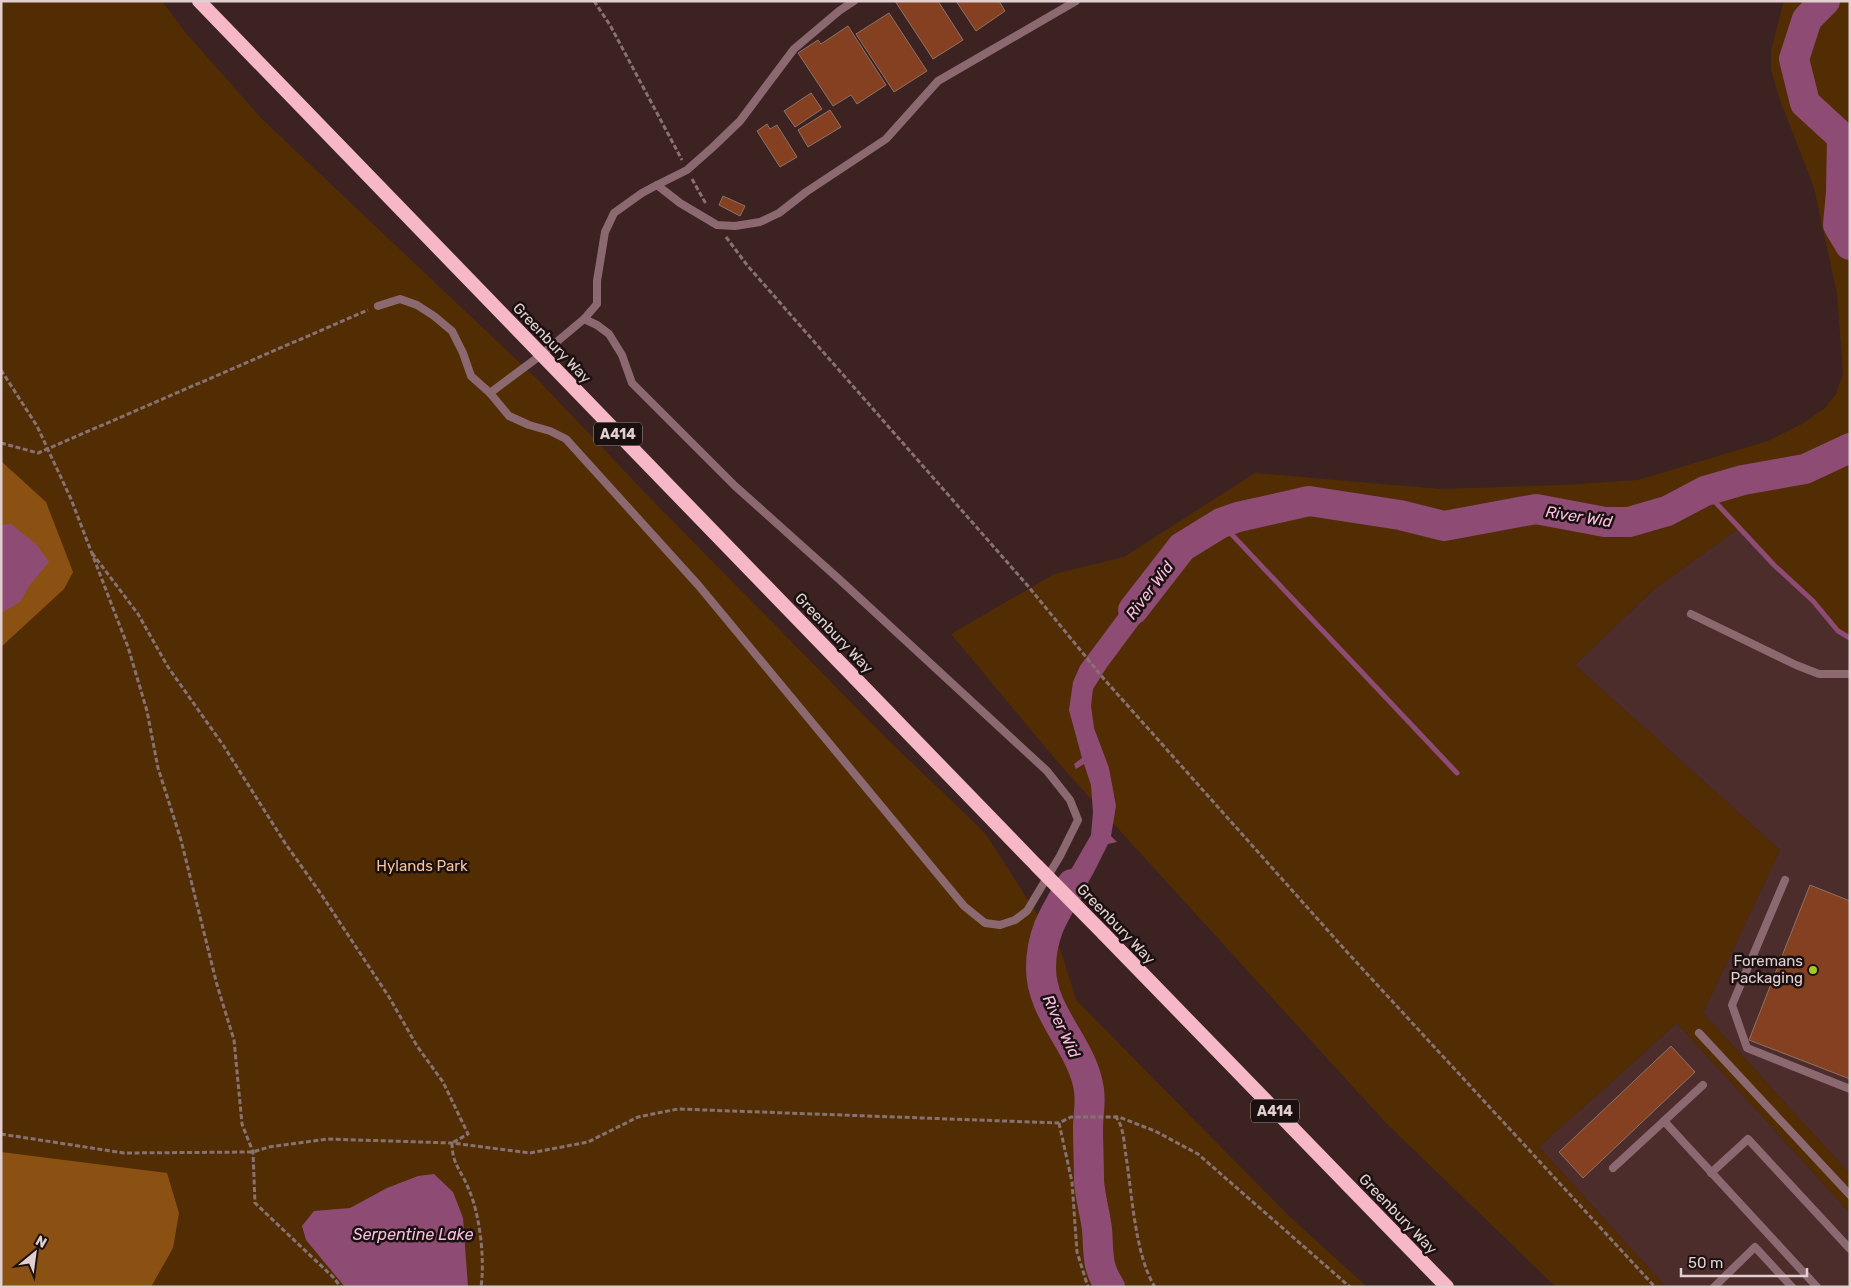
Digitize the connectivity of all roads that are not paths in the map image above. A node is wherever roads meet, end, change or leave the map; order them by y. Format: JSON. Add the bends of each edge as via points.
{"nodes":[{"id":1,"x":199,"y":1,"type":"edge"},
{"id":2,"x":854,"y":1,"type":"edge"},
{"id":3,"x":1076,"y":1,"type":"edge"},
{"id":4,"x":657,"y":185,"type":"junction"},
{"id":5,"x":378,"y":306,"type":"road end"},
{"id":6,"x":584,"y":319,"type":"junction"},
{"id":7,"x":541,"y":355,"type":"junction"},
{"id":8,"x":490,"y":393,"type":"junction"},
{"id":9,"x":1691,"y":614,"type":"dead end"},
{"id":10,"x":1850,"y":674,"type":"edge"},
{"id":11,"x":1785,"y":880,"type":"dead end"},
{"id":12,"x":1698,"y":1033,"type":"dead end"},
{"id":13,"x":1703,"y":1084,"type":"dead end"},
{"id":14,"x":1850,"y":1089,"type":"edge"},
{"id":15,"x":1664,"y":1121,"type":"junction"},
{"id":16,"x":1613,"y":1168,"type":"dead end"},
{"id":17,"x":1711,"y":1173,"type":"junction"},
{"id":18,"x":1850,"y":1195,"type":"edge"},
{"id":19,"x":1850,"y":1249,"type":"edge"},
{"id":20,"x":1447,"y":1287,"type":"edge"},
{"id":21,"x":1714,"y":1287,"type":"edge"},
{"id":22,"x":1792,"y":1287,"type":"edge"},
{"id":23,"x":1817,"y":1287,"type":"edge"}],
"edges":[{"from":1,"to":7,"type":"highway","name":"Greenbury Way","number":"A414"},
{"from":2,"to":4,"type":"lane","via":[[794,49],[740,120],[687,170]]},
{"from":3,"to":4,"type":"lane","via":[[938,81],[886,139],[779,213],[760,222],[717,226]]},
{"from":4,"to":6,"type":"lane","via":[[614,213],[606,232],[596,304]]},
{"from":5,"to":8,"type":"lane","via":[[400,299],[434,316],[452,330],[471,376]]},
{"from":6,"to":7,"type":"lane"},
{"from":6,"to":8,"type":"lane","via":[[609,334],[622,355],[632,383],[728,479],[1047,771],[1070,800],[1078,820],[1027,911],[1000,925],[985,923],[964,906],[699,586],[566,440],[509,416]]},
{"from":7,"to":8,"type":"lane"},
{"from":7,"to":20,"type":"highway","name":"Greenbury Way","number":"A414","bridge":true},
{"from":9,"to":10,"type":"lane","via":[[1819,674]]},
{"from":11,"to":14,"type":"lane","via":[[1732,1005],[1747,1048]]},
{"from":12,"to":18,"type":"lane"},
{"from":13,"to":15,"type":"lane"},
{"from":15,"to":16,"type":"lane"},
{"from":15,"to":17,"type":"lane"},
{"from":17,"to":19,"type":"lane","via":[[1748,1139]]},
{"from":17,"to":23,"type":"lane"},
{"from":21,"to":22,"type":"lane","via":[[1755,1248]]}]}
